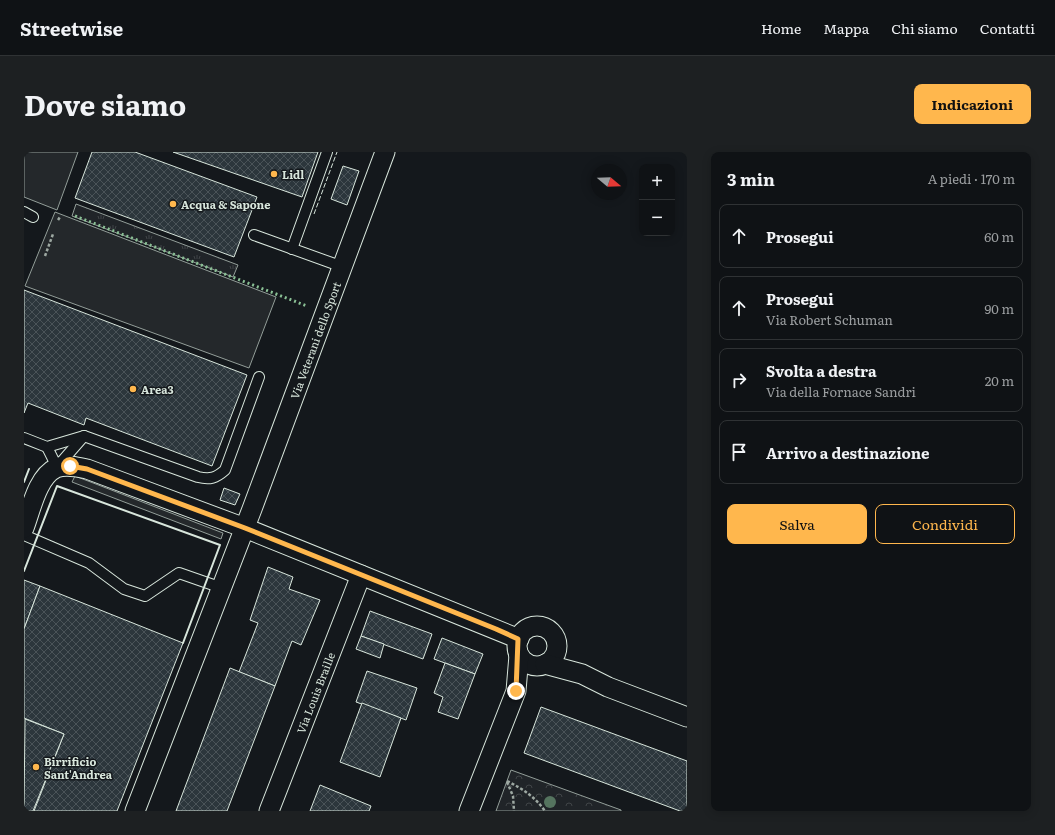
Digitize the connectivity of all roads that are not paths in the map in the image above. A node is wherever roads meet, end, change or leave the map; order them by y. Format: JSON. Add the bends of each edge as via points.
{"nodes":[{"id":1,"x":327,"y":152,"type":"edge"},
{"id":2,"x":385,"y":152,"type":"edge"},
{"id":3,"x":24,"y":212,"type":"edge"},
{"id":4,"x":33,"y":217,"type":"dead end"},
{"id":5,"x":254,"y":236,"type":"dead end"},
{"id":6,"x":292,"y":249,"type":"junction"},
{"id":7,"x":342,"y":267,"type":"junction"},
{"id":8,"x":259,"y":377,"type":"dead end"},
{"id":9,"x":84,"y":436,"type":"junction"},
{"id":10,"x":24,"y":438,"type":"edge"},
{"id":11,"x":47,"y":447,"type":"junction"},
{"id":12,"x":57,"y":467,"type":"junction"},
{"id":13,"x":24,"y":528,"type":"edge"},
{"id":14,"x":245,"y":528,"type":"junction"},
{"id":15,"x":24,"y":535,"type":"edge"},
{"id":16,"x":361,"y":574,"type":"junction"},
{"id":17,"x":222,"y":588,"type":"junction"},
{"id":18,"x":555,"y":638,"type":"junction"},
{"id":19,"x":519,"y":647,"type":"junction"},
{"id":20,"x":543,"y":665,"type":"junction"},
{"id":21,"x":582,"y":674,"type":"junction"},
{"id":22,"x":516,"y":691,"type":"junction"},
{"id":23,"x":687,"y":717,"type":"edge"},
{"id":24,"x":135,"y":811,"type":"edge"},
{"id":25,"x":269,"y":811,"type":"edge"},
{"id":26,"x":469,"y":811,"type":"edge"}],
"edges":[{"from":1,"to":6,"type":"lane"},
{"from":2,"to":7,"type":"street","name":"Via Veterani dello Sport"},
{"from":3,"to":4,"type":"lane"},
{"from":5,"to":6,"type":"lane"},
{"from":6,"to":7,"type":"lane"},
{"from":7,"to":14,"type":"street","name":"Via Veterani dello Sport"},
{"from":8,"to":9,"type":"lane","via":[[225,470],[218,477],[208,479],[198,476]]},
{"from":9,"to":11,"type":"lane"},
{"from":9,"to":12,"type":"lane"},
{"from":10,"to":11,"type":"lane"},
{"from":11,"to":12,"type":"lane"},
{"from":12,"to":13,"type":"street","via":[[47,474]]},
{"from":12,"to":14,"type":"street","via":[[87,469]]},
{"from":14,"to":16,"type":"street"},
{"from":14,"to":17,"type":"street","name":"Via Veterani dello Sport"},
{"from":15,"to":17,"type":"lane","via":[[90,563],[124,589],[145,596],[179,573]]},
{"from":16,"to":19,"type":"street"},
{"from":16,"to":25,"type":"street","name":"Via Louis Braille"},
{"from":17,"to":24,"type":"street","name":"Via Veterani dello Sport"},
{"from":18,"to":19,"type":"street","via":[[540,627],[527,629]]},
{"from":18,"to":20,"type":"street","via":[[554,656]]},
{"from":18,"to":21,"type":"street"},
{"from":19,"to":20,"type":"street","via":[[526,663]]},
{"from":19,"to":22,"type":"street"},
{"from":20,"to":21,"type":"street"},
{"from":20,"to":22,"type":"street"},
{"from":21,"to":23,"type":"street","via":[[608,687]]},
{"from":22,"to":26,"type":"street"}]}
